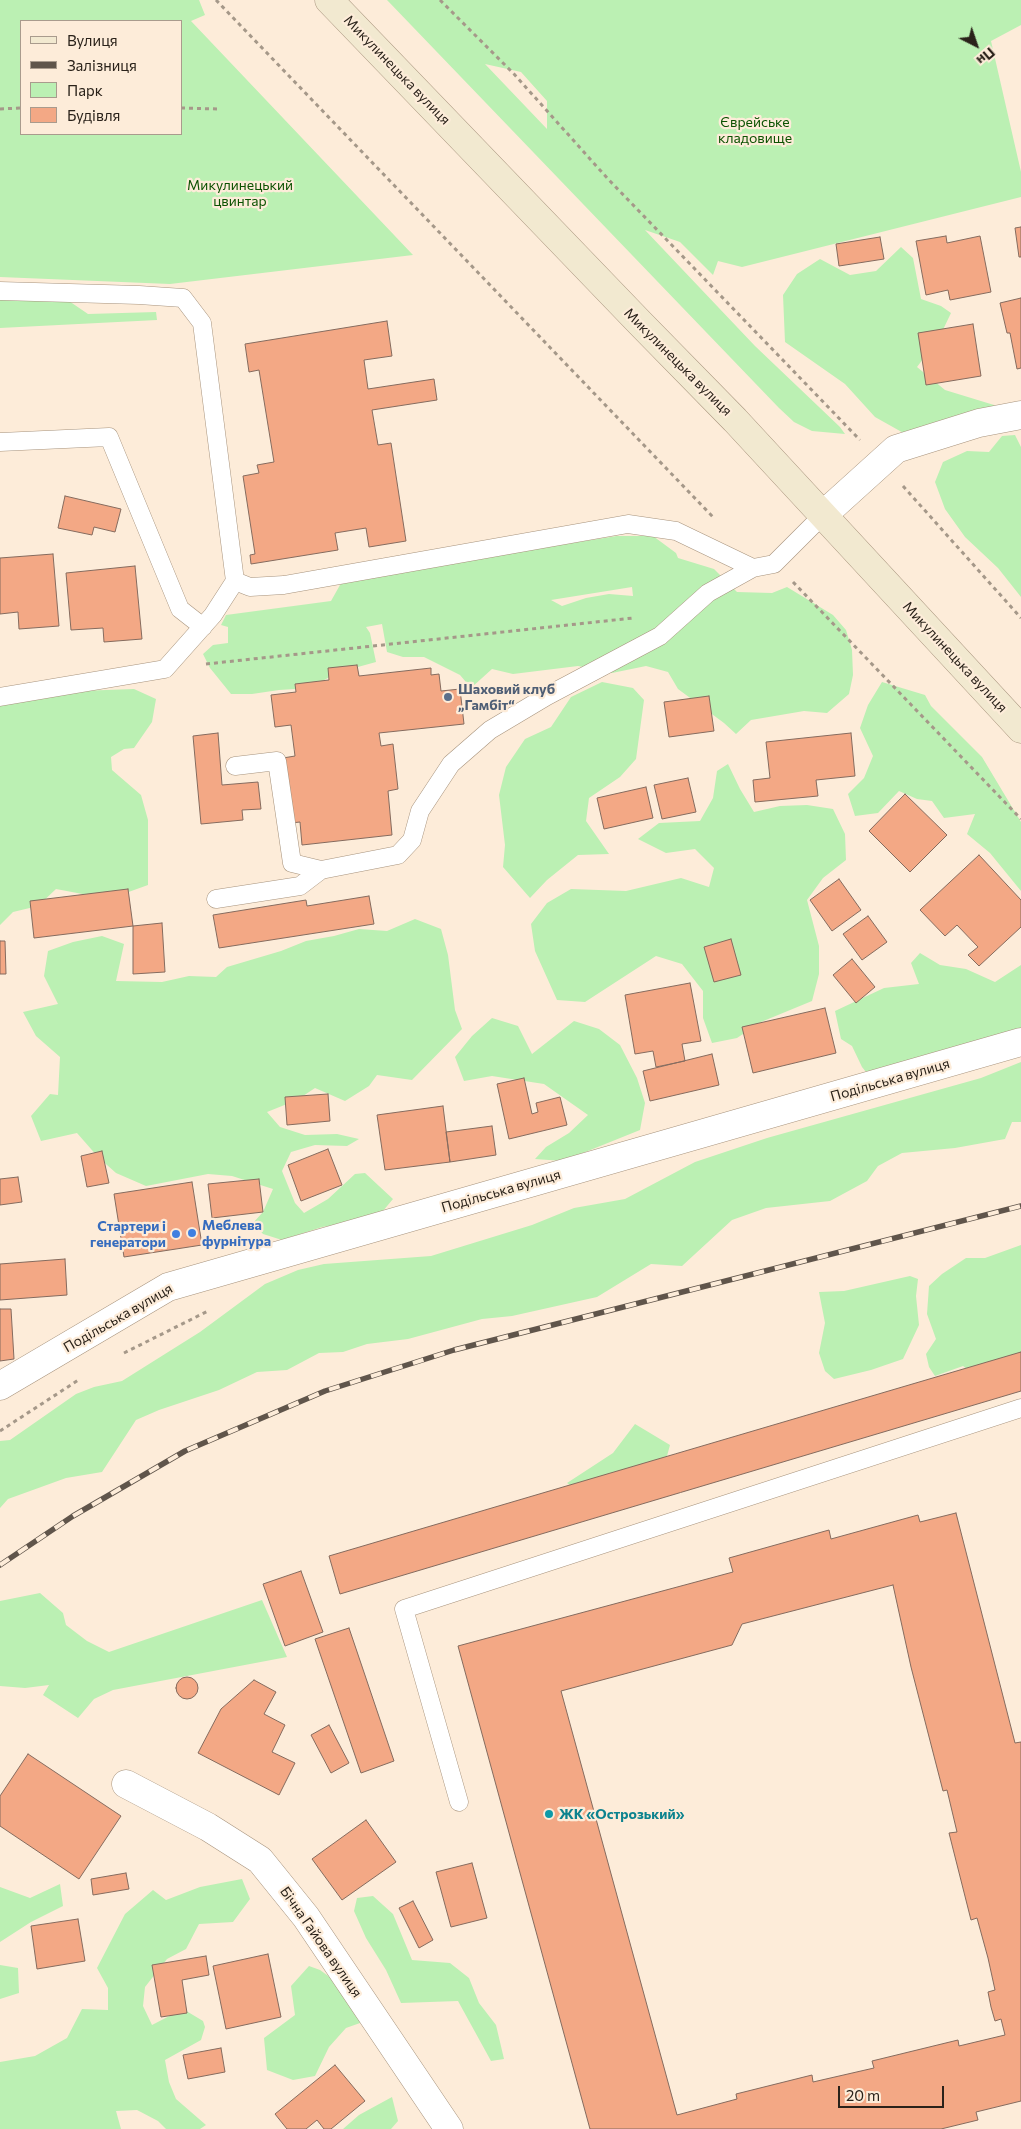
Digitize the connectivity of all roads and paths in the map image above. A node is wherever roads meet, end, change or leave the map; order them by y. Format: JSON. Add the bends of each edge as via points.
{"nodes":[{"id":1,"x":216,"y":0,"type":"edge"},
{"id":2,"x":329,"y":0,"type":"edge"},
{"id":3,"x":440,"y":0,"type":"edge"},
{"id":4,"x":20,"y":108,"type":"edge"},
{"id":5,"x":182,"y":108,"type":"edge"},
{"id":6,"x":0,"y":109,"type":"edge"},
{"id":7,"x":218,"y":109,"type":"dead end"},
{"id":8,"x":0,"y":291,"type":"edge"},
{"id":9,"x":724,"y":298,"type":"dead end"},
{"id":10,"x":1021,"y":415,"type":"edge"},
{"id":11,"x":0,"y":442,"type":"edge"},
{"id":12,"x":823,"y":515,"type":"junction"},
{"id":13,"x":719,"y":524,"type":"dead end"},
{"id":14,"x":774,"y":564,"type":"junction"},
{"id":15,"x":753,"y":568,"type":"junction"},
{"id":16,"x":235,"y":581,"type":"junction"},
{"id":17,"x":637,"y":618,"type":"dead end"},
{"id":18,"x":203,"y":627,"type":"junction"},
{"id":19,"x":165,"y":669,"type":"junction"},
{"id":20,"x":0,"y":697,"type":"edge"},
{"id":21,"x":1021,"y":729,"type":"edge"},
{"id":22,"x":235,"y":766,"type":"dead end"},
{"id":23,"x":1021,"y":819,"type":"edge"},
{"id":24,"x":321,"y":870,"type":"junction"},
{"id":25,"x":216,"y":899,"type":"dead end"},
{"id":26,"x":1021,"y":1042,"type":"edge"},
{"id":27,"x":217,"y":1307,"type":"dead end"},
{"id":28,"x":116,"y":1357,"type":"dead end"},
{"id":29,"x":84,"y":1377,"type":"dead end"},
{"id":30,"x":0,"y":1386,"type":"edge"},
{"id":31,"x":1021,"y":1410,"type":"edge"},
{"id":32,"x":0,"y":1431,"type":"edge"},
{"id":33,"x":126,"y":1784,"type":"dead end"},
{"id":34,"x":459,"y":1802,"type":"dead end"},
{"id":35,"x":449,"y":2129,"type":"edge"}],
"edges":[{"from":1,"to":13,"type":"path"},
{"from":2,"to":12,"type":"main road","name":"Микулинецька вулиця"},
{"from":3,"to":9,"type":"path","via":[[514,74],[608,179]]},
{"from":4,"to":6,"type":"path"},
{"from":5,"to":7,"type":"path"},
{"from":8,"to":16,"type":"lane","via":[[183,298],[202,323]]},
{"from":10,"to":12,"type":"street","via":[[979,423],[896,449]]},
{"from":11,"to":18,"type":"lane","via":[[109,437],[180,609]]},
{"from":12,"to":14,"type":"lane"},
{"from":12,"to":21,"type":"main road","name":"Микулинецька вулиця"},
{"from":14,"to":15,"type":"lane"},
{"from":14,"to":23,"type":"path"},
{"from":15,"to":16,"type":"lane","via":[[676,532],[628,524],[284,585],[250,587]]},
{"from":15,"to":24,"type":"lane","via":[[708,593],[660,636],[490,730],[450,764],[420,811],[412,840],[398,855]]},
{"from":16,"to":18,"type":"lane"},
{"from":17,"to":19,"type":"path"},
{"from":18,"to":19,"type":"lane"},
{"from":19,"to":20,"type":"lane"},
{"from":22,"to":24,"type":"lane","via":[[277,761],[292,863]]},
{"from":24,"to":25,"type":"lane","via":[[300,886]]},
{"from":26,"to":30,"type":"street","name":"Подільська вулиця","via":[[168,1287]]},
{"from":27,"to":28,"type":"path"},
{"from":29,"to":32,"type":"path"},
{"from":31,"to":34,"type":"lane","via":[[404,1609]]},
{"from":33,"to":35,"type":"street","name":"Бічна Гайова вулиця","via":[[208,1827],[260,1860],[306,1917]]}]}
